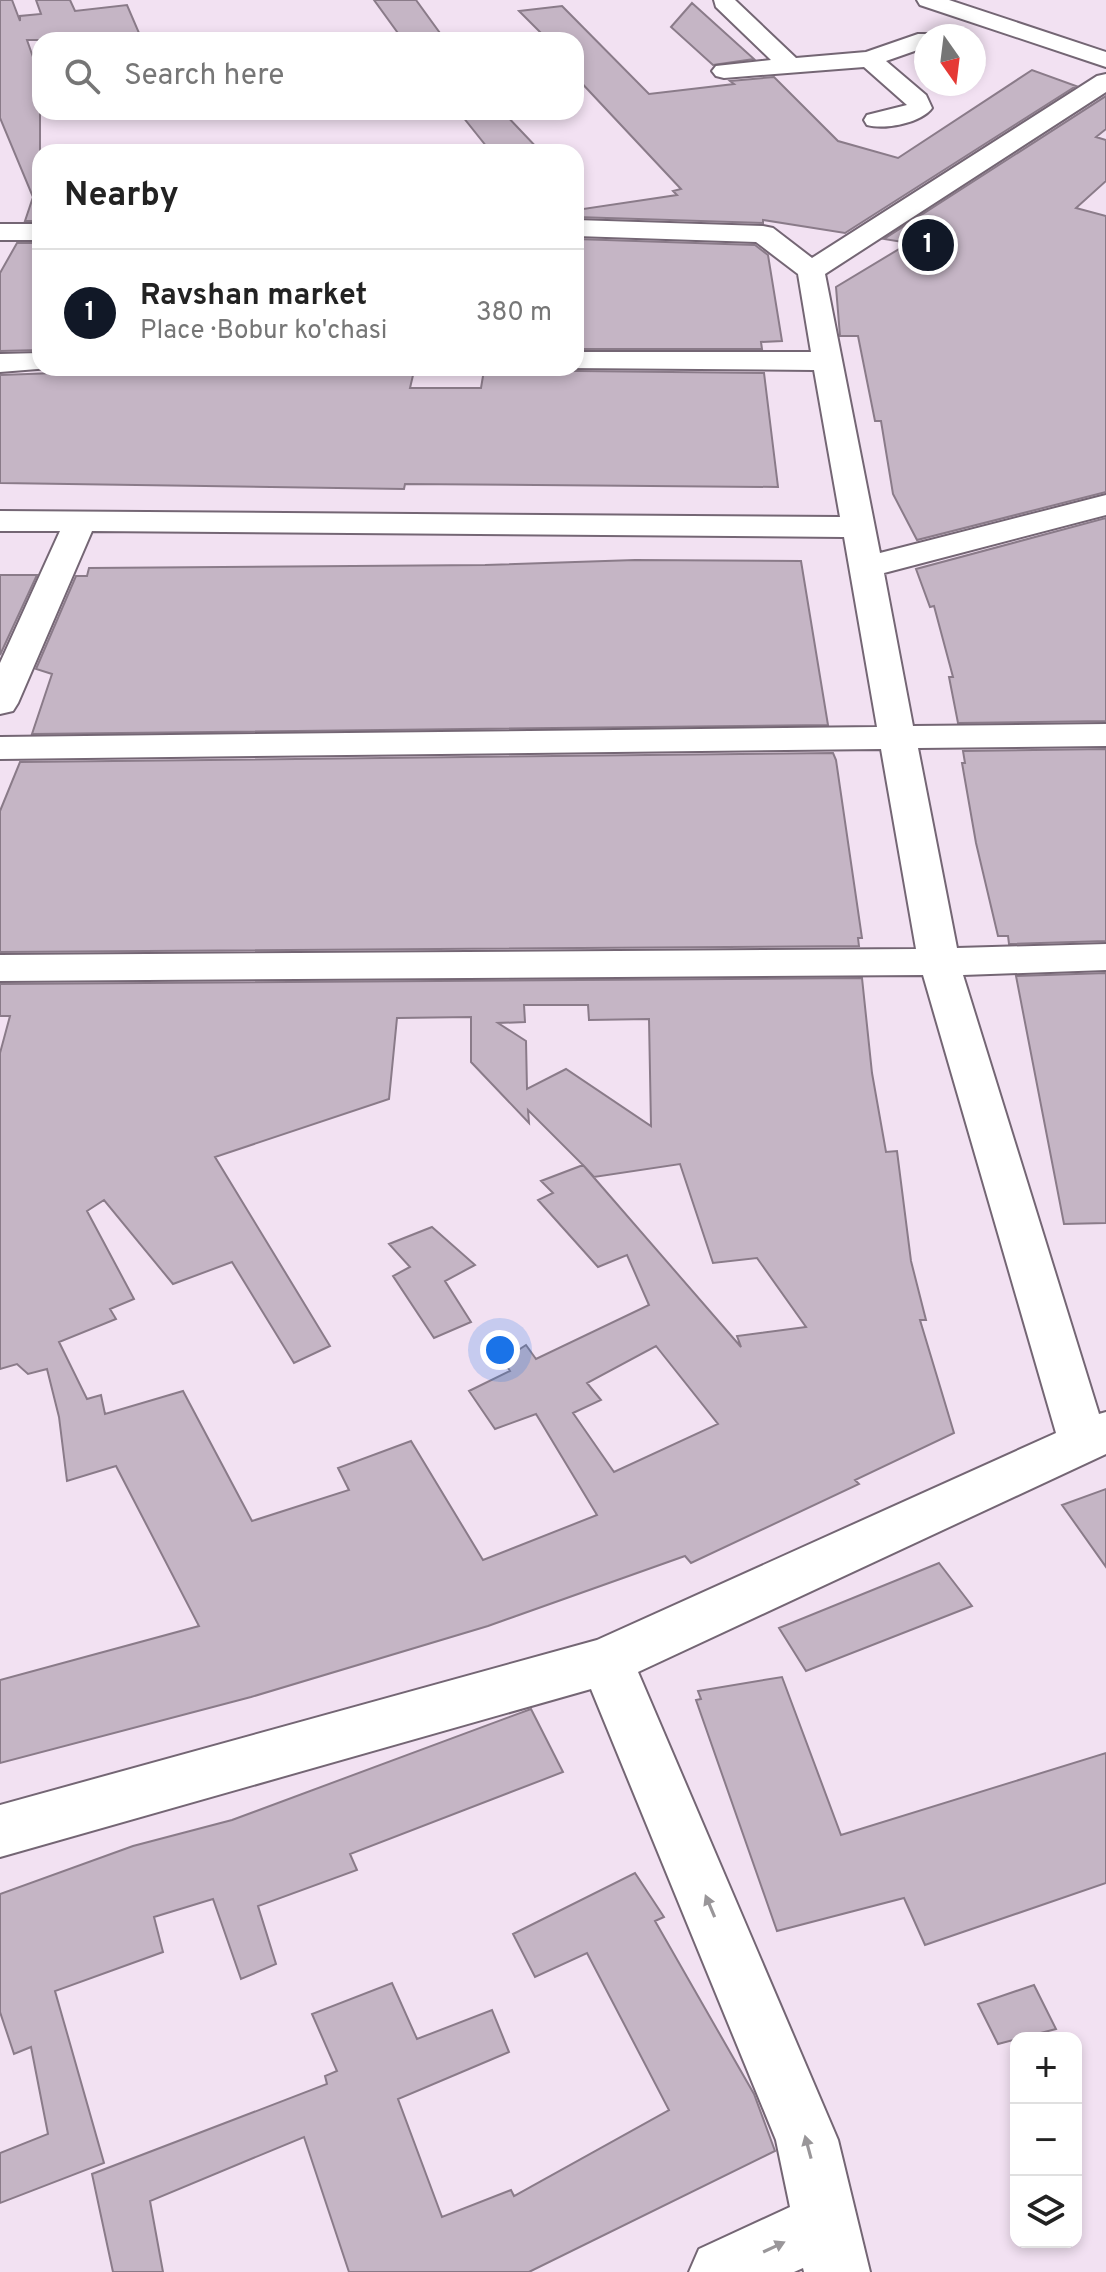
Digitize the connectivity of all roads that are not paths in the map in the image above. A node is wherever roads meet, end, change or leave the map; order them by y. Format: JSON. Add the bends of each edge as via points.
{"nodes":[{"id":1,"x":928,"y":0,"type":"edge"},
{"id":2,"x":724,"y":2,"type":"dead end"},
{"id":3,"x":981,"y":20,"type":"junction"},
{"id":4,"x":970,"y":24,"type":"edge"},
{"id":5,"x":914,"y":43,"type":"edge"},
{"id":6,"x":869,"y":59,"type":"junction"},
{"id":7,"x":1106,"y":60,"type":"edge"},
{"id":8,"x":791,"y":66,"type":"junction"},
{"id":9,"x":724,"y":71,"type":"dead end"},
{"id":10,"x":1106,"y":81,"type":"edge"},
{"id":11,"x":876,"y":120,"type":"dead end"},
{"id":12,"x":584,"y":228,"type":"edge"},
{"id":13,"x":0,"y":232,"type":"edge"},
{"id":14,"x":32,"y":232,"type":"edge"},
{"id":15,"x":811,"y":271,"type":"junction"},
{"id":16,"x":584,"y":361,"type":"edge"},
{"id":17,"x":828,"y":361,"type":"junction"},
{"id":18,"x":32,"y":362,"type":"edge"},
{"id":19,"x":0,"y":363,"type":"edge"},
{"id":20,"x":1106,"y":505,"type":"edge"},
{"id":21,"x":0,"y":521,"type":"edge"},
{"id":22,"x":80,"y":522,"type":"junction"},
{"id":23,"x":858,"y":527,"type":"junction"},
{"id":24,"x":866,"y":567,"type":"junction"},
{"id":25,"x":0,"y":703,"type":"edge"},
{"id":26,"x":1106,"y":735,"type":"edge"},
{"id":27,"x":898,"y":739,"type":"junction"},
{"id":28,"x":0,"y":748,"type":"edge"},
{"id":29,"x":1106,"y":957,"type":"edge"},
{"id":30,"x":939,"y":962,"type":"junction"},
{"id":31,"x":0,"y":968,"type":"edge"},
{"id":32,"x":1095,"y":1437,"type":"edge"},
{"id":33,"x":607,"y":1661,"type":"junction"},
{"id":34,"x":0,"y":1831,"type":"edge"},
{"id":35,"x":832,"y":2247,"type":"edge"},
{"id":36,"x":722,"y":2272,"type":"edge"}],
"edges":[{"from":1,"to":3,"type":"street"},
{"from":2,"to":8,"type":"street"},
{"from":3,"to":4,"type":"street"},
{"from":3,"to":7,"type":"street"},
{"from":5,"to":6,"type":"street"},
{"from":6,"to":8,"type":"street"},
{"from":6,"to":11,"type":"street","via":[[920,108]]},
{"from":8,"to":9,"type":"street"},
{"from":10,"to":15,"type":"street"},
{"from":12,"to":15,"type":"street","via":[[763,234]]},
{"from":13,"to":14,"type":"street"},
{"from":15,"to":17,"type":"street"},
{"from":16,"to":17,"type":"street"},
{"from":17,"to":23,"type":"street"},
{"from":18,"to":19,"type":"street"},
{"from":20,"to":24,"type":"street"},
{"from":21,"to":22,"type":"street"},
{"from":22,"to":23,"type":"street"},
{"from":22,"to":25,"type":"street"},
{"from":23,"to":24,"type":"street"},
{"from":24,"to":27,"type":"street"},
{"from":26,"to":27,"type":"street"},
{"from":27,"to":28,"type":"street"},
{"from":27,"to":30,"type":"street"},
{"from":29,"to":30,"type":"street"},
{"from":30,"to":31,"type":"street"},
{"from":30,"to":32,"type":"street"},
{"from":32,"to":33,"type":"street"},
{"from":33,"to":34,"type":"street"},
{"from":35,"to":33,"type":"street","one_way":true,"via":[[807,2140]]},
{"from":36,"to":35,"type":"street","one_way":true}]}
